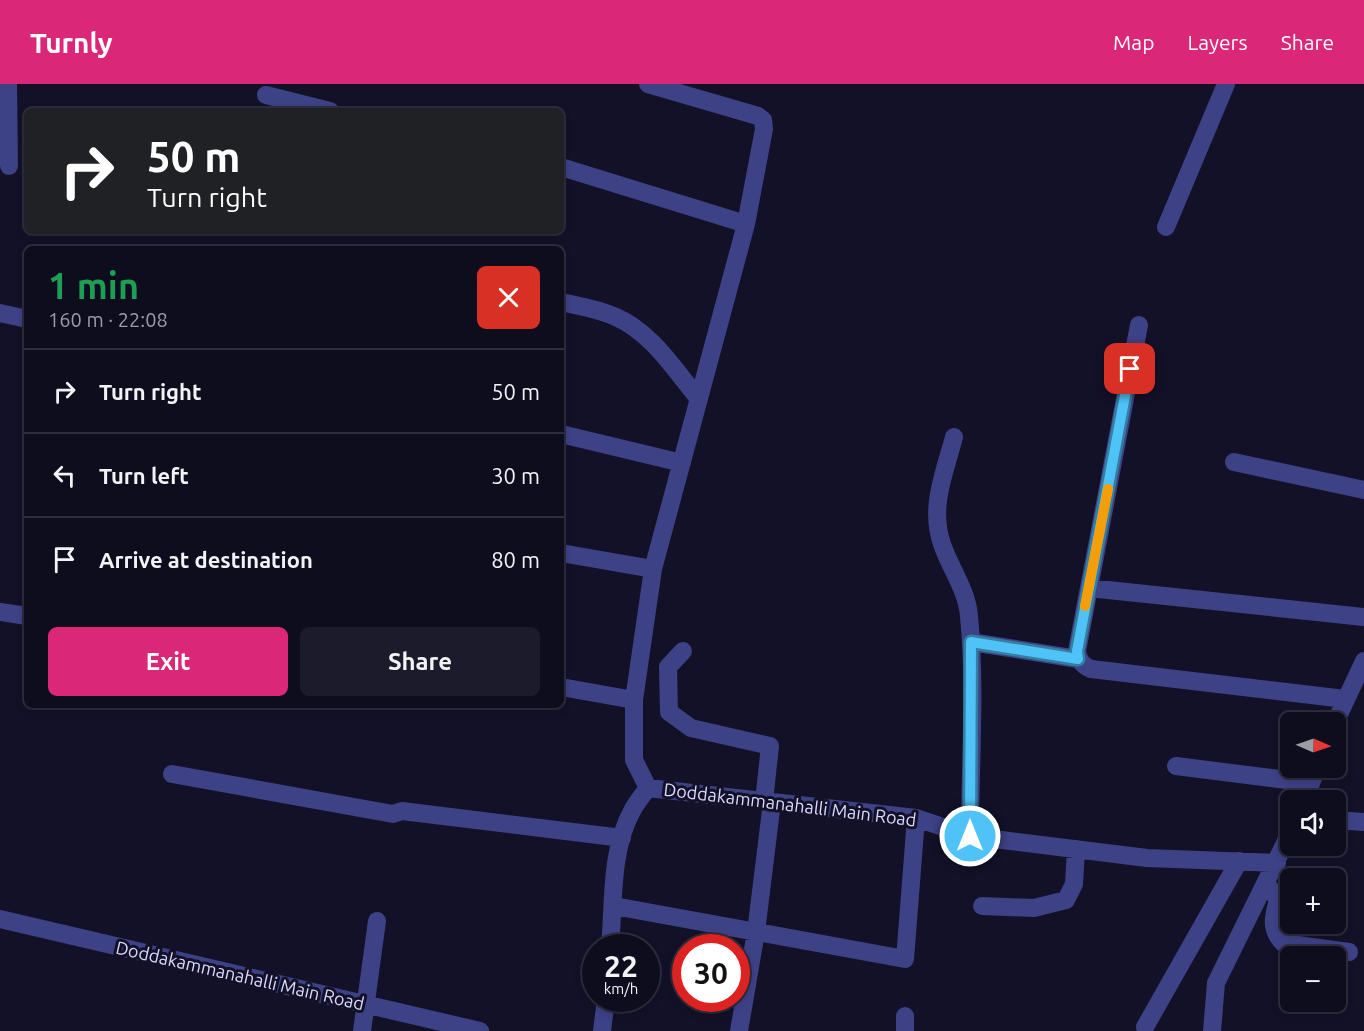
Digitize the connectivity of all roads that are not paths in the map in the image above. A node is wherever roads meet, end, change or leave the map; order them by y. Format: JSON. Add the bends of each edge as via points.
{"nodes":[{"id":1,"x":8,"y":84,"type":"edge"},
{"id":2,"x":648,"y":84,"type":"edge"},
{"id":3,"x":717,"y":84,"type":"edge"},
{"id":4,"x":1226,"y":84,"type":"edge"},
{"id":5,"x":266,"y":97,"type":"edge"},
{"id":6,"x":715,"y":102,"type":"junction"},
{"id":7,"x":316,"y":108,"type":"edge"},
{"id":8,"x":9,"y":166,"type":"dead end"},
{"id":9,"x":564,"y":168,"type":"edge"},
{"id":10,"x":746,"y":225,"type":"junction"},
{"id":11,"x":1166,"y":227,"type":"dead end"},
{"id":12,"x":564,"y":303,"type":"edge"},
{"id":13,"x":0,"y":313,"type":"edge"},
{"id":14,"x":24,"y":318,"type":"edge"},
{"id":15,"x":1139,"y":325,"type":"dead end"},
{"id":16,"x":699,"y":399,"type":"junction"},
{"id":17,"x":564,"y":435,"type":"edge"},
{"id":18,"x":954,"y":436,"type":"dead end"},
{"id":19,"x":1234,"y":462,"type":"dead end"},
{"id":20,"x":682,"y":463,"type":"junction"},
{"id":21,"x":1364,"y":489,"type":"edge"},
{"id":22,"x":564,"y":554,"type":"edge"},
{"id":23,"x":653,"y":569,"type":"junction"},
{"id":24,"x":1089,"y":588,"type":"junction"},
{"id":25,"x":0,"y":612,"type":"edge"},
{"id":26,"x":24,"y":616,"type":"edge"},
{"id":27,"x":1364,"y":616,"type":"edge"},
{"id":28,"x":971,"y":642,"type":"junction"},
{"id":29,"x":682,"y":651,"type":"dead end"},
{"id":30,"x":1078,"y":659,"type":"junction"},
{"id":31,"x":1364,"y":661,"type":"edge"},
{"id":32,"x":564,"y":688,"type":"edge"},
{"id":33,"x":1345,"y":699,"type":"junction"},
{"id":34,"x":634,"y":700,"type":"junction"},
{"id":35,"x":1340,"y":712,"type":"edge"},
{"id":36,"x":1176,"y":766,"type":"dead end"},
{"id":37,"x":172,"y":774,"type":"dead end"},
{"id":38,"x":1280,"y":774,"type":"edge"},
{"id":39,"x":648,"y":788,"type":"junction"},
{"id":40,"x":768,"y":801,"type":"junction"},
{"id":41,"x":916,"y":818,"type":"junction"},
{"id":42,"x":1346,"y":821,"type":"edge"},
{"id":43,"x":1364,"y":822,"type":"edge"},
{"id":44,"x":970,"y":836,"type":"junction"},
{"id":45,"x":622,"y":838,"type":"junction"},
{"id":46,"x":1076,"y":849,"type":"junction"},
{"id":47,"x":1280,"y":856,"type":"edge"},
{"id":48,"x":1239,"y":861,"type":"junction"},
{"id":49,"x":1277,"y":863,"type":"junction"},
{"id":50,"x":1267,"y":884,"type":"junction"},
{"id":51,"x":614,"y":906,"type":"junction"},
{"id":52,"x":982,"y":906,"type":"dead end"},
{"id":53,"x":0,"y":920,"type":"edge"},
{"id":54,"x":377,"y":921,"type":"dead end"},
{"id":55,"x":756,"y":932,"type":"junction"},
{"id":56,"x":611,"y":934,"type":"edge"},
{"id":57,"x":1349,"y":952,"type":"dead end"},
{"id":58,"x":365,"y":1005,"type":"junction"},
{"id":59,"x":604,"y":1012,"type":"edge"},
{"id":60,"x":1144,"y":1027,"type":"dead end"},
{"id":61,"x":362,"y":1031,"type":"edge"},
{"id":62,"x":480,"y":1031,"type":"edge"},
{"id":63,"x":602,"y":1031,"type":"edge"},
{"id":64,"x":739,"y":1031,"type":"edge"},
{"id":65,"x":1212,"y":1031,"type":"edge"}],
"edges":[{"from":1,"to":8,"type":"street"},
{"from":2,"to":6,"type":"street"},
{"from":3,"to":6,"type":"street"},
{"from":4,"to":11,"type":"street"},
{"from":5,"to":7,"type":"street"},
{"from":6,"to":10,"type":"street","via":[[763,120]]},
{"from":9,"to":10,"type":"street"},
{"from":10,"to":16,"type":"street"},
{"from":12,"to":16,"type":"street","via":[[614,316],[634,327],[650,340]]},
{"from":13,"to":14,"type":"street"},
{"from":15,"to":24,"type":"street"},
{"from":16,"to":20,"type":"street"},
{"from":17,"to":20,"type":"street"},
{"from":18,"to":28,"type":"street","via":[[938,496],[936,520],[968,606]]},
{"from":19,"to":21,"type":"street"},
{"from":20,"to":23,"type":"street"},
{"from":22,"to":23,"type":"street"},
{"from":23,"to":34,"type":"street"},
{"from":24,"to":27,"type":"street"},
{"from":24,"to":30,"type":"street"},
{"from":25,"to":26,"type":"street"},
{"from":28,"to":30,"type":"street"},
{"from":28,"to":44,"type":"street"},
{"from":29,"to":40,"type":"street","via":[[668,667],[669,712],[691,728],[770,746]]},
{"from":30,"to":33,"type":"street","via":[[1091,669]]},
{"from":31,"to":33,"type":"street"},
{"from":32,"to":34,"type":"street"},
{"from":33,"to":35,"type":"street"},
{"from":34,"to":39,"type":"street","via":[[634,760]]},
{"from":36,"to":38,"type":"street"},
{"from":37,"to":45,"type":"street","via":[[393,814],[402,811]]},
{"from":39,"to":40,"type":"street","name":"Doddakammanahalli Main Road"},
{"from":39,"to":45,"type":"street","name":"Doddakammanahalli Main Road","via":[[631,812]]},
{"from":40,"to":41,"type":"street","name":"Doddakammanahalli Main Road"},
{"from":40,"to":55,"type":"street"},
{"from":41,"to":44,"type":"street","name":"Doddakammanahalli Main Road"},
{"from":41,"to":55,"type":"street","via":[[905,959]]},
{"from":42,"to":43,"type":"street"},
{"from":44,"to":46,"type":"street","name":"Doddakammanahalli Main Road"},
{"from":45,"to":51,"type":"street","name":"Doddakammanahalli Main Road"},
{"from":46,"to":48,"type":"street","name":"Doddakammanahalli Main Road","via":[[1147,858]]},
{"from":46,"to":52,"type":"street","via":[[1074,884],[1066,900],[1034,908]]},
{"from":47,"to":49,"type":"street"},
{"from":48,"to":49,"type":"street","name":"Doddakammanahalli Main Road"},
{"from":48,"to":60,"type":"street"},
{"from":49,"to":50,"type":"street"},
{"from":50,"to":57,"type":"street","via":[[1278,900],[1274,933],[1283,943]]},
{"from":50,"to":65,"type":"street","via":[[1216,983]]},
{"from":51,"to":55,"type":"street"},
{"from":51,"to":56,"type":"street","name":"Doddakammanahalli Main Road"},
{"from":53,"to":58,"type":"street","name":"Doddakammanahalli Main Road"},
{"from":54,"to":58,"type":"street"},
{"from":55,"to":64,"type":"street"},
{"from":58,"to":61,"type":"street"},
{"from":58,"to":62,"type":"street","name":"Doddakammanahalli Main Road"},
{"from":59,"to":63,"type":"street"}]}
